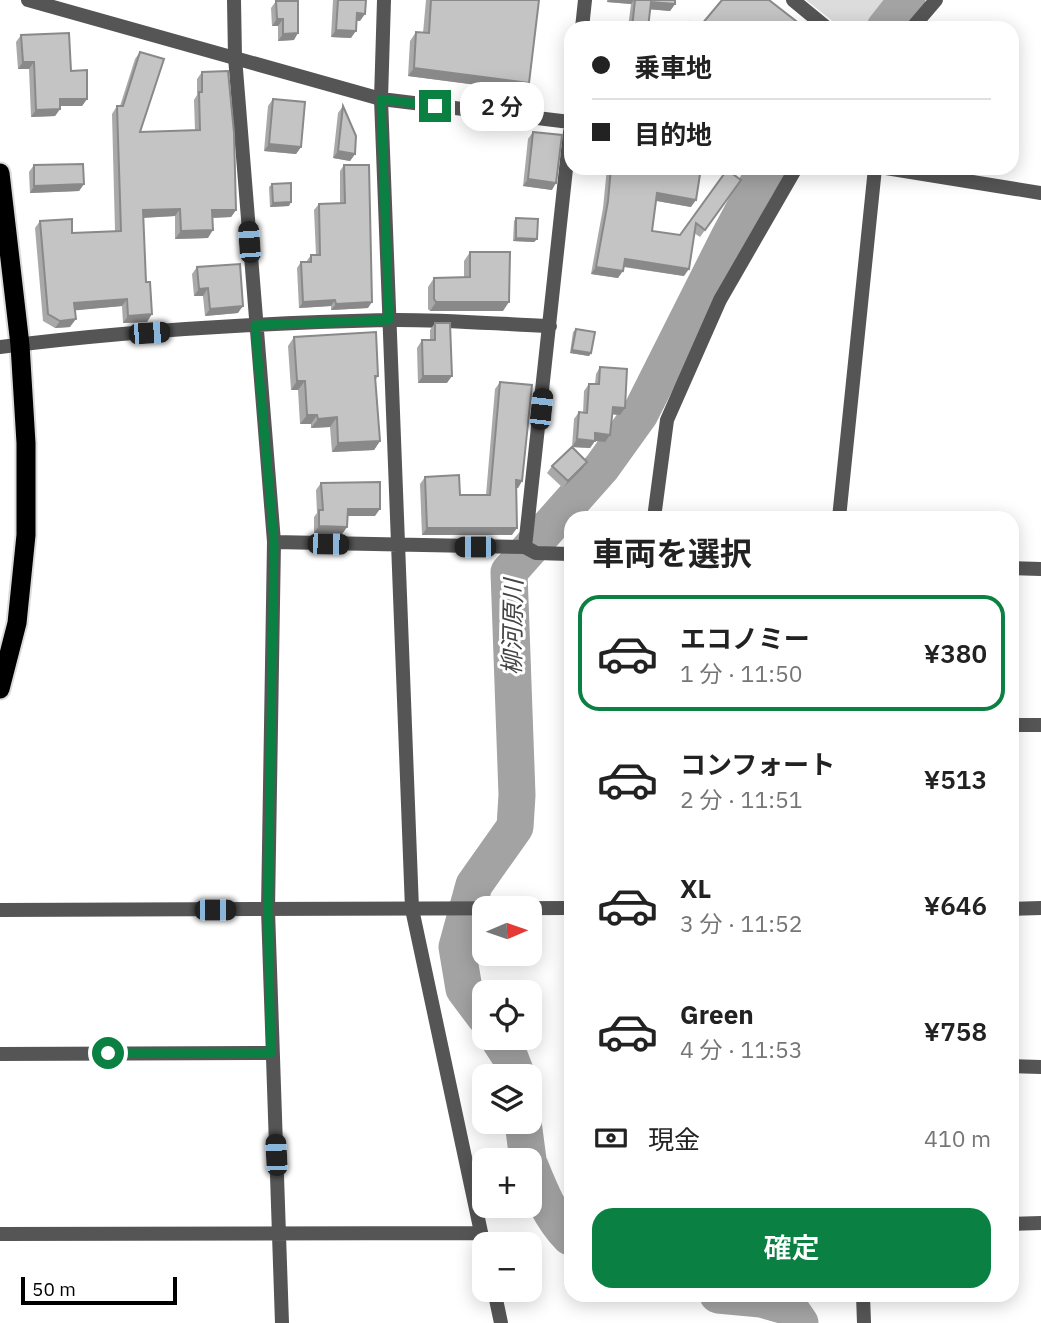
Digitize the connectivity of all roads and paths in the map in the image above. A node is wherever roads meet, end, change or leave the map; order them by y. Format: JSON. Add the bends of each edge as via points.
{"nodes":[{"id":1,"x":28,"y":0,"type":"edge"},
{"id":2,"x":234,"y":0,"type":"edge"},
{"id":3,"x":384,"y":0,"type":"edge"},
{"id":4,"x":585,"y":0,"type":"edge"},
{"id":5,"x":793,"y":0,"type":"edge"},
{"id":6,"x":936,"y":0,"type":"edge"},
{"id":7,"x":583,"y":21,"type":"edge"},
{"id":8,"x":818,"y":21,"type":"edge"},
{"id":9,"x":918,"y":21,"type":"edge"},
{"id":10,"x":235,"y":57,"type":"junction"},
{"id":11,"x":381,"y":99,"type":"junction"},
{"id":12,"x":564,"y":121,"type":"edge"},
{"id":13,"x":0,"y":173,"type":"edge"},
{"id":14,"x":566,"y":175,"type":"edge"},
{"id":15,"x":792,"y":175,"type":"edge"},
{"id":16,"x":874,"y":175,"type":"edge"},
{"id":17,"x":929,"y":175,"type":"edge"},
{"id":18,"x":1041,"y":193,"type":"edge"},
{"id":19,"x":389,"y":320,"type":"junction"},
{"id":20,"x":255,"y":325,"type":"junction"},
{"id":21,"x":550,"y":326,"type":"junction"},
{"id":22,"x":20,"y":345,"type":"junction"},
{"id":23,"x":0,"y":347,"type":"edge"},
{"id":24,"x":655,"y":511,"type":"edge"},
{"id":25,"x":840,"y":511,"type":"edge"},
{"id":26,"x":274,"y":542,"type":"junction"},
{"id":27,"x":399,"y":546,"type":"junction"},
{"id":28,"x":531,"y":550,"type":"junction"},
{"id":29,"x":564,"y":553,"type":"edge"},
{"id":30,"x":1019,"y":568,"type":"edge"},
{"id":31,"x":1041,"y":569,"type":"edge"},
{"id":32,"x":0,"y":689,"type":"edge"},
{"id":33,"x":1019,"y":725,"type":"edge"},
{"id":34,"x":1041,"y":725,"type":"edge"},
{"id":35,"x":412,"y":908,"type":"junction"},
{"id":36,"x":564,"y":908,"type":"edge"},
{"id":37,"x":1041,"y":908,"type":"edge"},
{"id":38,"x":1019,"y":909,"type":"edge"},
{"id":39,"x":0,"y":910,"type":"edge"},
{"id":40,"x":268,"y":910,"type":"junction"},
{"id":41,"x":271,"y":1053,"type":"junction"},
{"id":42,"x":0,"y":1054,"type":"edge"},
{"id":43,"x":1019,"y":1066,"type":"edge"},
{"id":44,"x":1041,"y":1067,"type":"edge"},
{"id":45,"x":1041,"y":1223,"type":"edge"},
{"id":46,"x":1019,"y":1224,"type":"edge"},
{"id":47,"x":279,"y":1232,"type":"junction"},
{"id":48,"x":481,"y":1232,"type":"edge"},
{"id":49,"x":472,"y":1233,"type":"edge"},
{"id":50,"x":0,"y":1234,"type":"edge"},
{"id":51,"x":497,"y":1302,"type":"edge"},
{"id":52,"x":863,"y":1302,"type":"edge"},
{"id":53,"x":282,"y":1323,"type":"edge"},
{"id":54,"x":501,"y":1323,"type":"edge"},
{"id":55,"x":864,"y":1323,"type":"edge"}],
"edges":[{"from":1,"to":10,"type":"street"},
{"from":2,"to":10,"type":"street"},
{"from":3,"to":11,"type":"street"},
{"from":4,"to":7,"type":"street"},
{"from":5,"to":8,"type":"street"},
{"from":6,"to":9,"type":"street"},
{"from":10,"to":11,"type":"street"},
{"from":10,"to":20,"type":"street"},
{"from":11,"to":12,"type":"street"},
{"from":11,"to":19,"type":"street"},
{"from":13,"to":22,"type":"highway"},
{"from":14,"to":21,"type":"street"},
{"from":15,"to":24,"type":"street","via":[[720,300],[667,420]]},
{"from":16,"to":25,"type":"street"},
{"from":17,"to":18,"type":"street"},
{"from":19,"to":20,"type":"street"},
{"from":19,"to":21,"type":"street"},
{"from":19,"to":27,"type":"street"},
{"from":20,"to":22,"type":"street"},
{"from":20,"to":26,"type":"street"},
{"from":21,"to":28,"type":"street"},
{"from":22,"to":23,"type":"street"},
{"from":22,"to":32,"type":"highway","via":[[26,536],[17,623]]},
{"from":26,"to":27,"type":"street"},
{"from":26,"to":40,"type":"street"},
{"from":27,"to":28,"type":"street"},
{"from":27,"to":35,"type":"street"},
{"from":28,"to":29,"type":"street"},
{"from":30,"to":31,"type":"street"},
{"from":33,"to":34,"type":"street"},
{"from":35,"to":36,"type":"street"},
{"from":35,"to":40,"type":"street"},
{"from":35,"to":48,"type":"street"},
{"from":37,"to":38,"type":"street"},
{"from":39,"to":40,"type":"street"},
{"from":40,"to":41,"type":"street"},
{"from":41,"to":42,"type":"street"},
{"from":41,"to":47,"type":"street"},
{"from":43,"to":44,"type":"street"},
{"from":45,"to":46,"type":"street"},
{"from":47,"to":49,"type":"street"},
{"from":47,"to":50,"type":"street"},
{"from":47,"to":53,"type":"street"},
{"from":51,"to":54,"type":"street"},
{"from":52,"to":55,"type":"street"}]}
